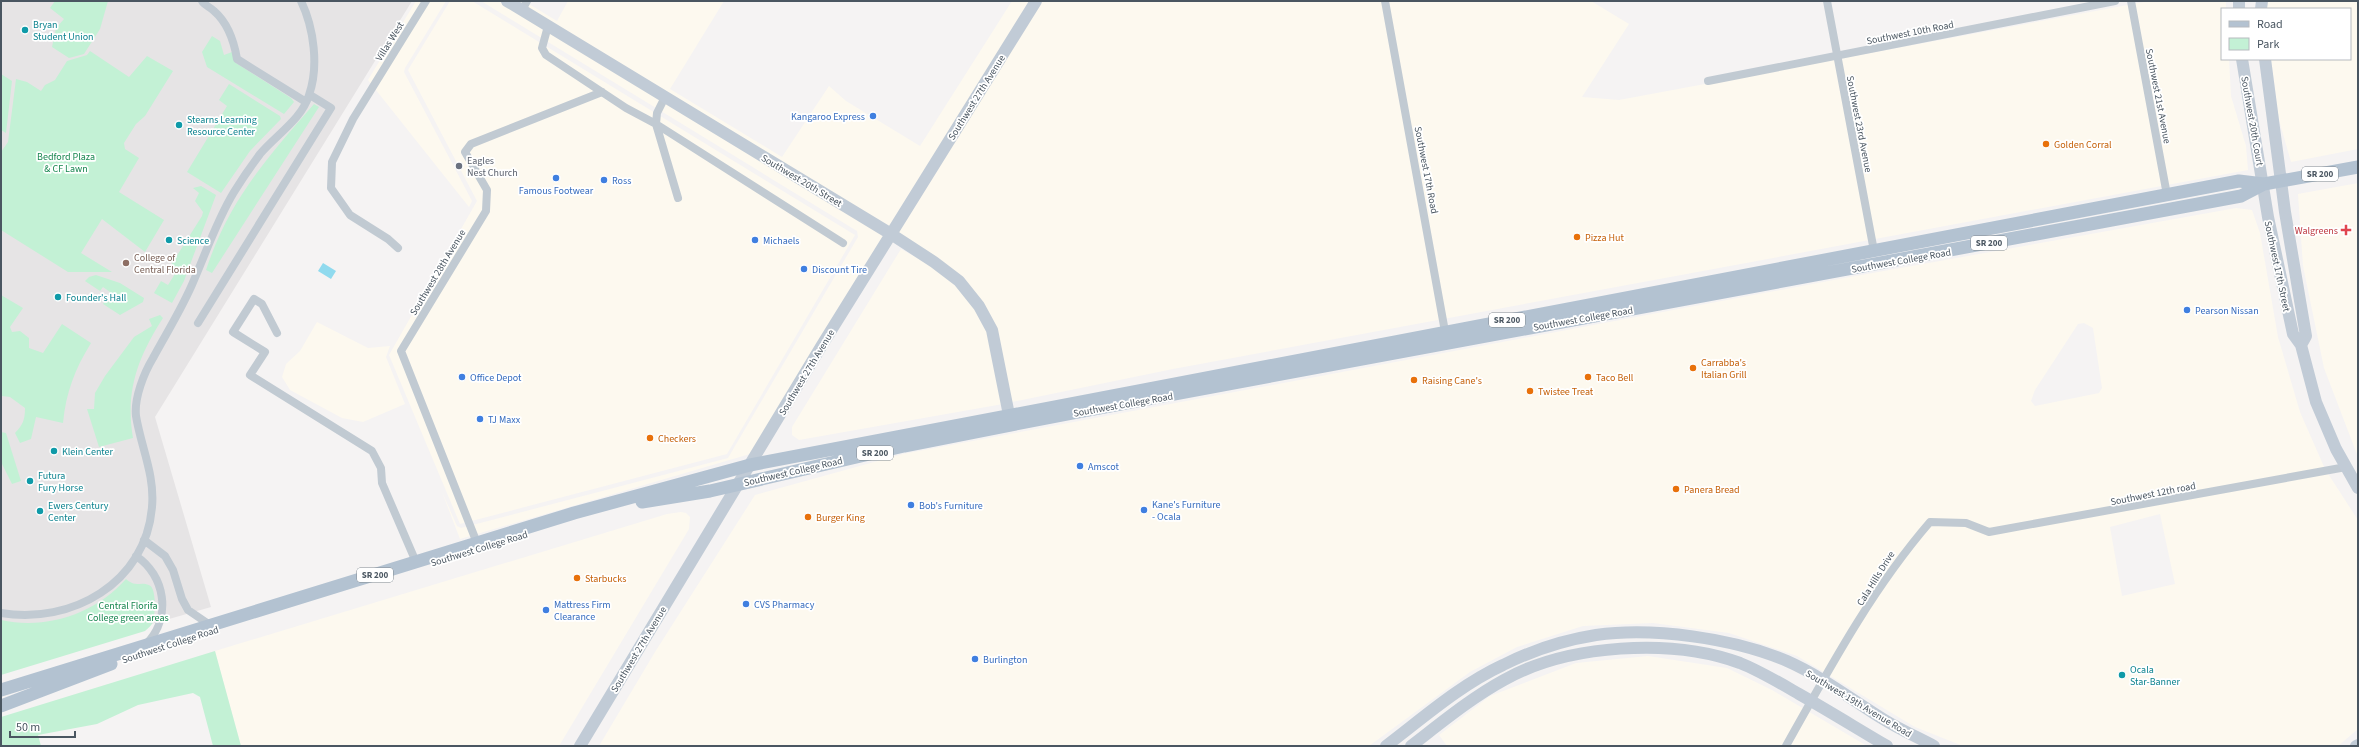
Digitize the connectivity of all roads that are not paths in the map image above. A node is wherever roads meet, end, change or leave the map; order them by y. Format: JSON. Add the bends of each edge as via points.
{"nodes":[{"id":1,"x":202,"y":1,"type":"edge"},
{"id":2,"x":301,"y":1,"type":"edge"},
{"id":3,"x":426,"y":1,"type":"edge"},
{"id":4,"x":507,"y":1,"type":"edge"},
{"id":5,"x":1036,"y":1,"type":"edge"},
{"id":6,"x":1385,"y":1,"type":"edge"},
{"id":7,"x":1827,"y":1,"type":"edge"},
{"id":8,"x":2115,"y":1,"type":"edge"},
{"id":9,"x":2131,"y":1,"type":"edge"},
{"id":10,"x":524,"y":5,"type":"edge"},
{"id":11,"x":548,"y":26,"type":"junction"},
{"id":12,"x":1837,"y":57,"type":"junction"},
{"id":13,"x":2242,"y":60,"type":"edge"},
{"id":14,"x":2265,"y":60,"type":"edge"},
{"id":15,"x":1708,"y":81,"type":"dead end"},
{"id":16,"x":602,"y":92,"type":"junction"},
{"id":17,"x":665,"y":97,"type":"junction"},
{"id":18,"x":308,"y":98,"type":"junction"},
{"id":19,"x":656,"y":124,"type":"junction"},
{"id":20,"x":2358,"y":167,"type":"edge"},
{"id":21,"x":2282,"y":181,"type":"junction"},
{"id":22,"x":2264,"y":184,"type":"junction"},
{"id":23,"x":2167,"y":195,"type":"junction"},
{"id":24,"x":678,"y":198,"type":"dead end"},
{"id":25,"x":891,"y":234,"type":"junction"},
{"id":26,"x":844,"y":243,"type":"dead end"},
{"id":27,"x":398,"y":248,"type":"dead end"},
{"id":28,"x":1874,"y":251,"type":"junction"},
{"id":29,"x":198,"y":324,"type":"dead end"},
{"id":30,"x":277,"y":333,"type":"dead end"},
{"id":31,"x":1446,"y":338,"type":"junction"},
{"id":32,"x":2301,"y":345,"type":"junction"},
{"id":33,"x":1010,"y":420,"type":"junction"},
{"id":34,"x":750,"y":465,"type":"junction"},
{"id":35,"x":2346,"y":467,"type":"junction"},
{"id":36,"x":738,"y":484,"type":"junction"},
{"id":37,"x":2358,"y":488,"type":"edge"},
{"id":38,"x":1966,"y":523,"type":"joint"},
{"id":39,"x":144,"y":540,"type":"junction"},
{"id":40,"x":477,"y":543,"type":"junction"},
{"id":41,"x":136,"y":556,"type":"junction"},
{"id":42,"x":416,"y":562,"type":"junction"},
{"id":43,"x":1,"y":613,"type":"edge"},
{"id":44,"x":210,"y":625,"type":"junction"},
{"id":45,"x":145,"y":645,"type":"junction"},
{"id":46,"x":1823,"y":680,"type":"junction"},
{"id":47,"x":1,"y":690,"type":"edge"},
{"id":48,"x":1811,"y":701,"type":"junction"},
{"id":49,"x":1,"y":706,"type":"edge"},
{"id":50,"x":580,"y":746,"type":"edge"},
{"id":51,"x":1386,"y":746,"type":"edge"},
{"id":52,"x":1410,"y":746,"type":"edge"},
{"id":53,"x":1786,"y":746,"type":"edge"},
{"id":54,"x":1887,"y":746,"type":"edge"},
{"id":55,"x":1934,"y":746,"type":"edge"}],
"edges":[{"from":1,"to":18,"type":"street","via":[[214,10],[229,32],[237,59]]},
{"from":2,"to":18,"type":"street","via":[[308,17],[313,46],[313,68]]},
{"from":3,"to":27,"type":"street","name":"Villas West","via":[[338,146],[332,162],[331,188],[350,215]]},
{"from":4,"to":10,"type":"main road","name":"Southwest 20th Street"},
{"from":5,"to":25,"type":"main road","name":"Southwest 27th Avenue"},
{"from":6,"to":31,"type":"street","name":"Southwest 17th Road"},
{"from":7,"to":12,"type":"street","name":"Southwest 23rd Avenue"},
{"from":8,"to":12,"type":"street","name":"Southwest 10th Road"},
{"from":9,"to":23,"type":"street","name":"Southwest 21st Avenue"},
{"from":10,"to":11,"type":"main road","name":"Southwest 20th Street"},
{"from":11,"to":16,"type":"street","via":[[542,48],[546,55]]},
{"from":11,"to":17,"type":"main road","name":"Southwest 20th Street"},
{"from":12,"to":15,"type":"street","name":"Southwest 10th Road"},
{"from":12,"to":28,"type":"street","name":"Southwest 23rd Avenue"},
{"from":13,"to":22,"type":"main road","name":"Southwest 20th Court"},
{"from":14,"to":21,"type":"main road","name":"Southwest 20th Court"},
{"from":16,"to":19,"type":"street"},
{"from":16,"to":40,"type":"street","name":"Southwest 28th Avenue","via":[[471,144],[465,152],[487,190],[486,211],[401,351]]},
{"from":17,"to":19,"type":"street","via":[[657,113]]},
{"from":17,"to":25,"type":"main road","name":"Southwest 20th Street"},
{"from":18,"to":29,"type":"street","via":[[331,108]]},
{"from":18,"to":39,"type":"street","via":[[299,114],[253,164],[218,221],[186,299],[147,367],[136,415],[152,483],[152,508]]},
{"from":19,"to":24,"type":"street"},
{"from":19,"to":26,"type":"street"},
{"from":20,"to":21,"type":"main road","name":"Southwest College Road","number":"SR 200"},
{"from":21,"to":22,"type":"main road","name":"Southwest College Road","number":"SR 200"},
{"from":21,"to":32,"type":"main road","name":"Southwest 17th Street","via":[[2306,336]]},
{"from":22,"to":23,"type":"main road","name":"Southwest College Road","number":"SR 200","via":[[2239,181]]},
{"from":22,"to":31,"type":"main road","name":"Southwest College Road","number":"SR 200","via":[[2241,196]]},
{"from":22,"to":32,"type":"main road","name":"Southwest 17th Street","via":[[2283,293],[2293,334]]},
{"from":23,"to":28,"type":"main road","name":"Southwest College Road","number":"SR 200"},
{"from":25,"to":33,"type":"main road","name":"Southwest 20th Street","via":[[959,281],[979,306],[992,330]]},
{"from":25,"to":34,"type":"main road","name":"Southwest 27th Avenue"},
{"from":28,"to":31,"type":"main road","name":"Southwest College Road","number":"SR 200"},
{"from":30,"to":42,"type":"street","via":[[262,304],[254,299],[233,332],[265,352],[250,375],[372,451],[381,468],[382,483]]},
{"from":31,"to":33,"type":"main road","name":"Southwest College Road","number":"SR 200"},
{"from":32,"to":35,"type":"main road","name":"Southwest 17th Street","via":[[2316,402]]},
{"from":33,"to":34,"type":"main road","name":"Southwest College Road","number":"SR 200"},
{"from":33,"to":36,"type":"main road","name":"Southwest College Road","number":"SR 200"},
{"from":34,"to":36,"type":"main road","name":"Southwest 27th Avenue"},
{"from":34,"to":40,"type":"main road","name":"Southwest College Road","number":"SR 200","via":[[574,513]]},
{"from":35,"to":37,"type":"main road","name":"Southwest 17th Street"},
{"from":35,"to":38,"type":"street","name":"Southwest 12th road","via":[[1989,532]]},
{"from":36,"to":49,"type":"main road","name":"Southwest College Road","number":"SR 200","via":[[613,507],[146,651]]},
{"from":36,"to":50,"type":"main road","name":"Southwest 27th Avenue"},
{"from":38,"to":46,"type":"street","name":"Cala Hills Drive","via":[[1930,522],[1901,556]]},
{"from":39,"to":41,"type":"street"},
{"from":39,"to":44,"type":"street","via":[[164,556],[173,570],[188,610]]},
{"from":40,"to":42,"type":"main road","name":"Southwest College Road","number":"SR 200"},
{"from":41,"to":43,"type":"street","via":[[110,587],[79,605],[42,615],[18,616]]},
{"from":41,"to":45,"type":"street","via":[[151,570],[159,583],[162,600],[160,623],[156,634]]},
{"from":42,"to":44,"type":"main road","name":"Southwest College Road","number":"SR 200"},
{"from":44,"to":45,"type":"main road","name":"Southwest College Road","number":"SR 200"},
{"from":45,"to":47,"type":"main road","name":"Southwest College Road","number":"SR 200"},
{"from":46,"to":48,"type":"street"},
{"from":46,"to":51,"type":"main road","name":"Southwest 19th Avenue Road","via":[[1786,661],[1716,641],[1668,633],[1596,635],[1545,648],[1502,665],[1464,688]]},
{"from":46,"to":55,"type":"main road","name":"Southwest 19th Avenue Road","via":[[1884,720]]},
{"from":48,"to":52,"type":"main road","via":[[1740,663],[1678,650],[1624,648],[1562,658],[1506,679],[1456,711]]},
{"from":48,"to":53,"type":"street"},
{"from":48,"to":54,"type":"main road"}]}
